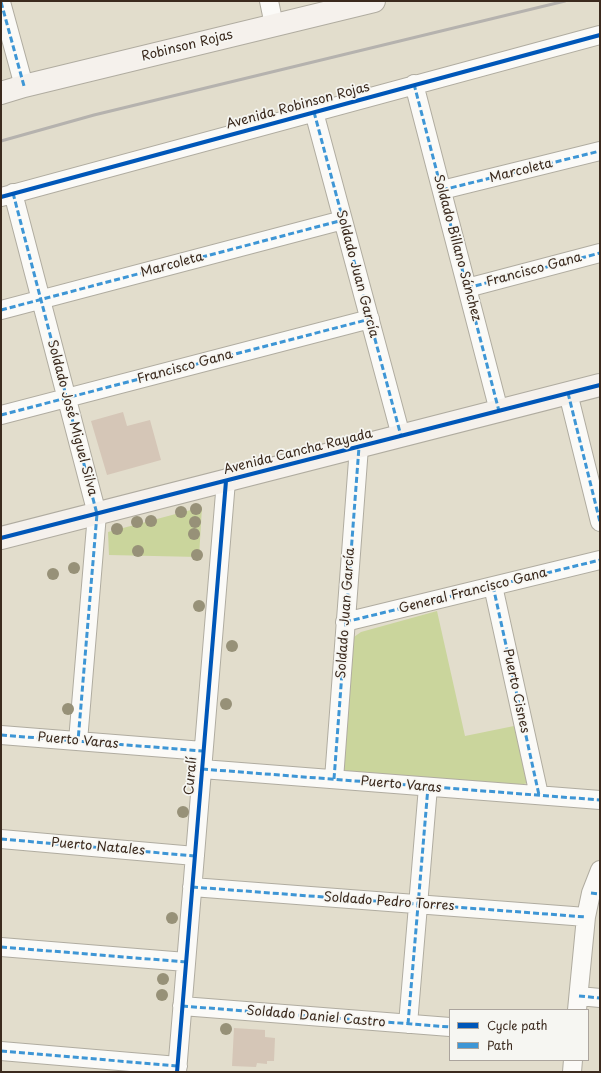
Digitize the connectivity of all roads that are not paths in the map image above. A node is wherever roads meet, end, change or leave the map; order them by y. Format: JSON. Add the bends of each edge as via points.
{"nodes":[{"id":1,"x":269,"y":1,"type":"edge"},
{"id":2,"x":374,"y":1,"type":"edge"},
{"id":3,"x":1,"y":2,"type":"edge"},
{"id":4,"x":274,"y":25,"type":"junction"},
{"id":5,"x":600,"y":35,"type":"edge"},
{"id":6,"x":414,"y":84,"type":"junction"},
{"id":7,"x":24,"y":86,"type":"junction"},
{"id":8,"x":1,"y":93,"type":"edge"},
{"id":9,"x":314,"y":112,"type":"junction"},
{"id":10,"x":600,"y":151,"type":"edge"},
{"id":11,"x":442,"y":190,"type":"junction"},
{"id":12,"x":7,"y":195,"type":"edge"},
{"id":13,"x":343,"y":220,"type":"junction"},
{"id":14,"x":600,"y":253,"type":"edge"},
{"id":15,"x":468,"y":288,"type":"junction"},
{"id":16,"x":41,"y":300,"type":"junction"},
{"id":17,"x":1,"y":310,"type":"edge"},
{"id":18,"x":370,"y":320,"type":"junction"},
{"id":19,"x":600,"y":385,"type":"edge"},
{"id":20,"x":568,"y":393,"type":"junction"},
{"id":21,"x":67,"y":398,"type":"junction"},
{"id":22,"x":500,"y":411,"type":"junction"},
{"id":23,"x":1,"y":415,"type":"edge"},
{"id":24,"x":401,"y":436,"type":"junction"},
{"id":25,"x":359,"y":447,"type":"junction"},
{"id":26,"x":226,"y":481,"type":"junction"},
{"id":27,"x":97,"y":514,"type":"junction"},
{"id":28,"x":600,"y":522,"type":"edge"},
{"id":29,"x":1,"y":538,"type":"edge"},
{"id":30,"x":600,"y":560,"type":"edge"},
{"id":31,"x":493,"y":586,"type":"junction"},
{"id":32,"x":346,"y":622,"type":"junction"},
{"id":33,"x":1,"y":735,"type":"edge"},
{"id":34,"x":78,"y":742,"type":"junction"},
{"id":35,"x":203,"y":751,"type":"junction"},
{"id":36,"x":202,"y":769,"type":"junction"},
{"id":37,"x":334,"y":779,"type":"junction"},
{"id":38,"x":428,"y":787,"type":"junction"},
{"id":39,"x":539,"y":795,"type":"junction"},
{"id":40,"x":600,"y":800,"type":"edge"},
{"id":41,"x":1,"y":839,"type":"edge"},
{"id":42,"x":195,"y":856,"type":"junction"},
{"id":43,"x":600,"y":870,"type":"edge"},
{"id":44,"x":192,"y":887,"type":"junction"},
{"id":45,"x":596,"y":893,"type":"edge"},
{"id":46,"x":418,"y":904,"type":"junction"},
{"id":47,"x":586,"y":917,"type":"junction"},
{"id":48,"x":1,"y":947,"type":"edge"},
{"id":49,"x":186,"y":962,"type":"junction"},
{"id":50,"x":600,"y":998,"type":"edge"},
{"id":51,"x":578,"y":1003,"type":"edge"},
{"id":52,"x":182,"y":1006,"type":"junction"},
{"id":53,"x":408,"y":1024,"type":"junction"},
{"id":54,"x":449,"y":1027,"type":"edge"},
{"id":55,"x":1,"y":1051,"type":"edge"},
{"id":56,"x":573,"y":1061,"type":"edge"},
{"id":57,"x":177,"y":1069,"type":"edge"},
{"id":58,"x":572,"y":1072,"type":"edge"}],
"edges":[{"from":1,"to":4,"type":"street"},
{"from":2,"to":4,"type":"street","name":"Robinson Rojas"},
{"from":3,"to":7,"type":"street"},
{"from":4,"to":7,"type":"street","name":"Robinson Rojas"},
{"from":5,"to":6,"type":"street","name":"Avenida Robinson Rojas"},
{"from":6,"to":9,"type":"street","name":"Avenida Robinson Rojas"},
{"from":6,"to":11,"type":"street","name":"Soldado Billano Sánchez"},
{"from":7,"to":8,"type":"street","name":"Robinson Rojas"},
{"from":9,"to":12,"type":"street","name":"Avenida Robinson Rojas"},
{"from":9,"to":13,"type":"street","name":"Soldado Juan García"},
{"from":10,"to":11,"type":"street","name":"Marcoleta"},
{"from":11,"to":15,"type":"street","name":"Soldado Billano Sánchez"},
{"from":12,"to":16,"type":"street","name":"Soldado José Miguel Silva"},
{"from":13,"to":16,"type":"street","name":"Marcoleta"},
{"from":13,"to":18,"type":"street","name":"Soldado Juan García"},
{"from":14,"to":15,"type":"street","name":"Francisco Gana"},
{"from":15,"to":22,"type":"street","name":"Soldado Billano Sánchez"},
{"from":16,"to":17,"type":"street","name":"Marcoleta"},
{"from":16,"to":21,"type":"street","name":"Soldado José Miguel Silva"},
{"from":18,"to":21,"type":"street","name":"Francisco Gana"},
{"from":18,"to":24,"type":"street","name":"Soldado Juan García"},
{"from":19,"to":20,"type":"street","name":"Avenida Cancha Rayada"},
{"from":20,"to":22,"type":"street","name":"Avenida Cancha Rayada"},
{"from":20,"to":28,"type":"street"},
{"from":21,"to":23,"type":"street","name":"Francisco Gana"},
{"from":21,"to":27,"type":"street","name":"Soldado José Miguel Silva"},
{"from":22,"to":24,"type":"street","name":"Avenida Cancha Rayada"},
{"from":24,"to":25,"type":"street","name":"Avenida Cancha Rayada"},
{"from":25,"to":26,"type":"street","name":"Avenida Cancha Rayada"},
{"from":25,"to":32,"type":"street","name":"Soldado Juan García"},
{"from":26,"to":27,"type":"street","name":"Avenida Cancha Rayada"},
{"from":26,"to":35,"type":"street","name":"Curalí"},
{"from":27,"to":29,"type":"street","name":"Avenida Cancha Rayada"},
{"from":27,"to":34,"type":"street","name":"Soldado José Miguel Silva"},
{"from":30,"to":31,"type":"street","name":"General Francisco Gana"},
{"from":31,"to":32,"type":"street","name":"General Francisco Gana"},
{"from":31,"to":39,"type":"street","name":"Puerto Cisnes"},
{"from":32,"to":37,"type":"street","name":"Soldado Juan García"},
{"from":33,"to":34,"type":"street","name":"Puerto Varas"},
{"from":34,"to":35,"type":"street","name":"Puerto Varas"},
{"from":35,"to":36,"type":"street","name":"Curalí"},
{"from":36,"to":37,"type":"street","name":"Puerto Varas"},
{"from":36,"to":42,"type":"street","name":"Curalí"},
{"from":37,"to":38,"type":"street","name":"Puerto Varas"},
{"from":38,"to":39,"type":"street","name":"Puerto Varas"},
{"from":38,"to":46,"type":"street"},
{"from":39,"to":40,"type":"street","name":"Puerto Varas"},
{"from":41,"to":42,"type":"street","name":"Puerto Natales"},
{"from":42,"to":44,"type":"street","name":"Curalí"},
{"from":43,"to":45,"type":"street"},
{"from":44,"to":46,"type":"street","name":"Soldado Pedro Torres"},
{"from":44,"to":49,"type":"street","name":"Curalí"},
{"from":45,"to":47,"type":"street"},
{"from":46,"to":47,"type":"street","name":"Soldado Pedro Torres"},
{"from":46,"to":53,"type":"street"},
{"from":47,"to":51,"type":"street"},
{"from":48,"to":49,"type":"street"},
{"from":49,"to":52,"type":"street","name":"Curalí"},
{"from":50,"to":51,"type":"street"},
{"from":52,"to":53,"type":"street","name":"Soldado Daniel Castro"},
{"from":52,"to":57,"type":"street","name":"Curalí"},
{"from":53,"to":54,"type":"street","name":"Soldado Daniel Castro"},
{"from":55,"to":57,"type":"street"},
{"from":56,"to":58,"type":"street"}]}
